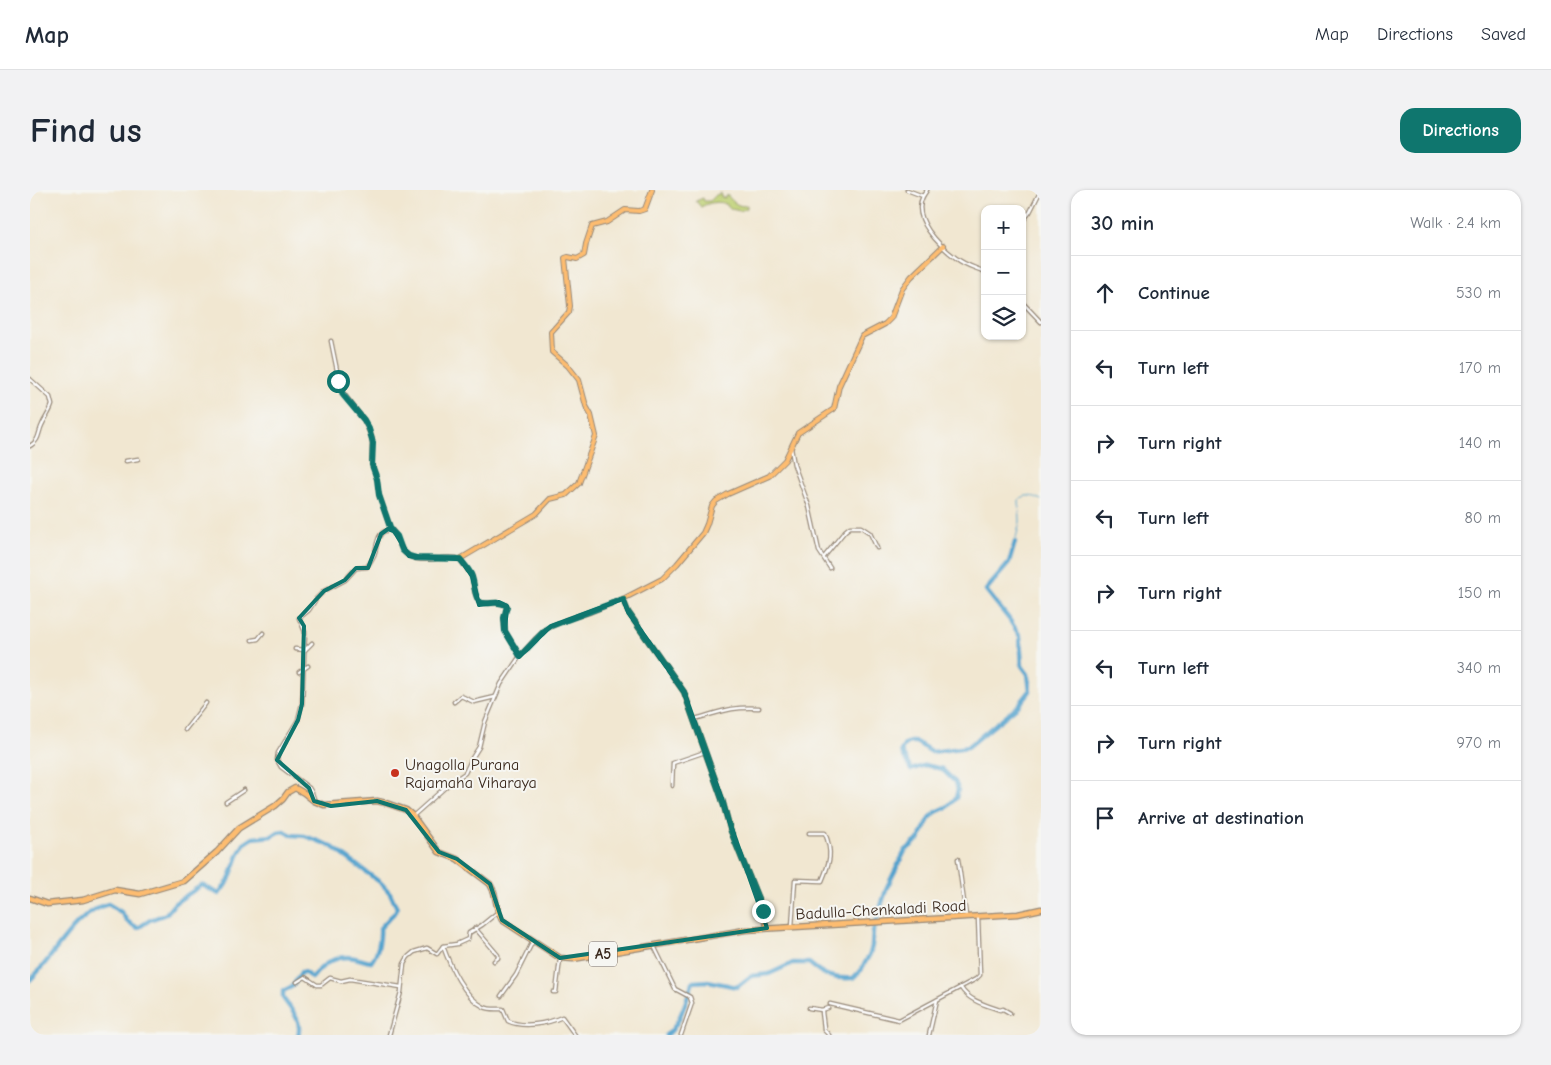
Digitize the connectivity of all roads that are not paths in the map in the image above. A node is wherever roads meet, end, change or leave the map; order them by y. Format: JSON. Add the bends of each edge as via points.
{"nodes":[{"id":1,"x":652,"y":190,"type":"edge"},
{"id":2,"x":907,"y":190,"type":"edge"},
{"id":3,"x":927,"y":190,"type":"edge"},
{"id":4,"x":1041,"y":190,"type":"edge"},
{"id":5,"x":923,"y":196,"type":"junction"},
{"id":6,"x":1026,"y":217,"type":"edge"},
{"id":7,"x":943,"y":246,"type":"junction"},
{"id":8,"x":981,"y":270,"type":"edge"},
{"id":9,"x":1026,"y":306,"type":"edge"},
{"id":10,"x":1041,"y":322,"type":"edge"},
{"id":11,"x":332,"y":341,"type":"dead end"},
{"id":12,"x":30,"y":379,"type":"edge"},
{"id":13,"x":30,"y":446,"type":"edge"},
{"id":14,"x":790,"y":447,"type":"junction"},
{"id":15,"x":138,"y":459,"type":"dead end"},
{"id":16,"x":126,"y":461,"type":"dead end"},
{"id":17,"x":391,"y":530,"type":"junction"},
{"id":18,"x":877,"y":548,"type":"dead end"},
{"id":19,"x":824,"y":558,"type":"junction"},
{"id":20,"x":460,"y":559,"type":"junction"},
{"id":21,"x":830,"y":568,"type":"dead end"},
{"id":22,"x":623,"y":599,"type":"junction"},
{"id":23,"x":264,"y":633,"type":"dead end"},
{"id":24,"x":252,"y":640,"type":"dead end"},
{"id":25,"x":312,"y":643,"type":"dead end"},
{"id":26,"x":295,"y":648,"type":"dead end"},
{"id":27,"x":304,"y":650,"type":"junction"},
{"id":28,"x":520,"y":656,"type":"junction"},
{"id":29,"x":308,"y":666,"type":"dead end"},
{"id":30,"x":303,"y":670,"type":"junction"},
{"id":31,"x":298,"y":672,"type":"dead end"},
{"id":32,"x":495,"y":696,"type":"junction"},
{"id":33,"x":454,"y":702,"type":"dead end"},
{"id":34,"x":206,"y":703,"type":"dead end"},
{"id":35,"x":759,"y":708,"type":"dead end"},
{"id":36,"x":695,"y":720,"type":"junction"},
{"id":37,"x":185,"y":730,"type":"dead end"},
{"id":38,"x":705,"y":752,"type":"junction"},
{"id":39,"x":672,"y":786,"type":"dead end"},
{"id":40,"x":244,"y":790,"type":"dead end"},
{"id":41,"x":314,"y":801,"type":"junction"},
{"id":42,"x":226,"y":802,"type":"dead end"},
{"id":43,"x":414,"y":816,"type":"junction"},
{"id":44,"x":809,"y":833,"type":"dead end"},
{"id":45,"x":958,"y":859,"type":"dead end"},
{"id":46,"x":30,"y":898,"type":"edge"},
{"id":47,"x":1041,"y":909,"type":"edge"},
{"id":48,"x":498,"y":911,"type":"junction"},
{"id":49,"x":966,"y":917,"type":"junction"},
{"id":50,"x":978,"y":917,"type":"junction"},
{"id":51,"x":792,"y":927,"type":"junction"},
{"id":52,"x":475,"y":928,"type":"junction"},
{"id":53,"x":767,"y":928,"type":"junction"},
{"id":54,"x":534,"y":940,"type":"junction"},
{"id":55,"x":654,"y":945,"type":"junction"},
{"id":56,"x":443,"y":946,"type":"junction"},
{"id":57,"x":560,"y":958,"type":"junction"},
{"id":58,"x":494,"y":961,"type":"dead end"},
{"id":59,"x":297,"y":982,"type":"dead end"},
{"id":60,"x":401,"y":987,"type":"junction"},
{"id":61,"x":961,"y":988,"type":"junction"},
{"id":62,"x":553,"y":992,"type":"dead end"},
{"id":63,"x":501,"y":996,"type":"dead end"},
{"id":64,"x":937,"y":1000,"type":"junction"},
{"id":65,"x":830,"y":1004,"type":"dead end"},
{"id":66,"x":809,"y":1008,"type":"dead end"},
{"id":67,"x":828,"y":1008,"type":"dead end"},
{"id":68,"x":822,"y":1010,"type":"junction"},
{"id":69,"x":1010,"y":1013,"type":"dead end"},
{"id":70,"x":389,"y":1035,"type":"edge"},
{"id":71,"x":575,"y":1035,"type":"edge"},
{"id":72,"x":680,"y":1035,"type":"edge"},
{"id":73,"x":828,"y":1035,"type":"edge"},
{"id":74,"x":929,"y":1035,"type":"edge"}],
"edges":[{"from":1,"to":20,"type":"main road","via":[[645,209],[625,210],[607,222],[592,226],[584,255],[577,259],[565,258],[570,306],[569,312],[551,332],[552,352],[579,380],[596,436],[579,483],[566,495],[550,499],[536,514]]},
{"from":2,"to":5,"type":"street"},
{"from":3,"to":5,"type":"street"},
{"from":4,"to":6,"type":"street"},
{"from":5,"to":7,"type":"street","via":[[920,212],[924,223]]},
{"from":7,"to":8,"type":"street","via":[[957,260]]},
{"from":7,"to":14,"type":"main road","via":[[902,289],[891,318],[862,336],[839,386],[834,409],[798,433]]},
{"from":9,"to":10,"type":"street"},
{"from":11,"to":17,"type":"street","via":[[341,390],[364,420],[372,438],[372,465]]},
{"from":12,"to":13,"type":"street","via":[[50,397],[52,405],[40,434]]},
{"from":14,"to":19,"type":"street","via":[[819,551]]},
{"from":14,"to":22,"type":"main road","via":[[785,460],[769,476],[716,501],[703,533],[662,579]]},
{"from":15,"to":16,"type":"street"},
{"from":17,"to":20,"type":"street","via":[[409,556]]},
{"from":17,"to":27,"type":"street","via":[[381,534],[367,567],[356,568],[345,580],[324,591],[301,616],[299,621],[305,632]]},
{"from":18,"to":19,"type":"street","via":[[870,533],[861,527],[850,527]]},
{"from":19,"to":21,"type":"street"},
{"from":20,"to":28,"type":"street","via":[[469,569],[479,602],[498,602],[507,606],[505,631]]},
{"from":22,"to":28,"type":"street","via":[[551,626]]},
{"from":22,"to":36,"type":"main road","via":[[633,619],[684,692]]},
{"from":23,"to":24,"type":"street"},
{"from":25,"to":27,"type":"street"},
{"from":26,"to":27,"type":"street"},
{"from":27,"to":30,"type":"street"},
{"from":28,"to":32,"type":"street"},
{"from":29,"to":30,"type":"street"},
{"from":30,"to":31,"type":"street"},
{"from":30,"to":41,"type":"street","via":[[298,720],[277,760],[281,767],[309,788]]},
{"from":32,"to":33,"type":"street","via":[[474,702],[461,696]]},
{"from":32,"to":43,"type":"street","via":[[479,747],[465,773]]},
{"from":34,"to":37,"type":"street"},
{"from":35,"to":36,"type":"street","via":[[726,709]]},
{"from":36,"to":38,"type":"main road"},
{"from":38,"to":39,"type":"street","via":[[673,763]]},
{"from":38,"to":53,"type":"main road"},
{"from":40,"to":42,"type":"street"},
{"from":41,"to":43,"type":"highway","via":[[331,806],[377,801]]},
{"from":41,"to":46,"type":"highway","via":[[299,790],[291,789],[275,806],[239,828],[184,881],[140,894],[115,890],[83,900],[47,904]]},
{"from":43,"to":48,"type":"highway","via":[[439,852],[457,859],[490,884]]},
{"from":44,"to":51,"type":"street","via":[[825,833],[831,851],[830,860],[822,881],[794,882]]},
{"from":45,"to":49,"type":"street"},
{"from":47,"to":50,"type":"highway","name":"Badulla-Chenkaladi Road","number":"A5"},
{"from":48,"to":52,"type":"street"},
{"from":48,"to":54,"type":"highway","via":[[502,920]]},
{"from":49,"to":50,"type":"highway","name":"Badulla-Chenkaladi Road","number":"A5"},
{"from":49,"to":51,"type":"highway","name":"Badulla-Chenkaladi Road","number":"A5"},
{"from":50,"to":61,"type":"street","via":[[980,975]]},
{"from":51,"to":53,"type":"highway","name":"Badulla-Chenkaladi Road","number":"A5"},
{"from":52,"to":56,"type":"street","via":[[468,939]]},
{"from":52,"to":58,"type":"street","via":[[498,955]]},
{"from":53,"to":55,"type":"highway","name":"Badulla-Chenkaladi Road","number":"A5"},
{"from":54,"to":57,"type":"highway"},
{"from":54,"to":63,"type":"street"},
{"from":55,"to":57,"type":"highway","name":"Badulla-Chenkaladi Road","number":"A5","via":[[573,959]]},
{"from":55,"to":72,"type":"street","via":[[675,989],[690,997],[692,1003]]},
{"from":56,"to":60,"type":"street","via":[[437,954],[427,948],[408,957]]},
{"from":56,"to":71,"type":"street","via":[[457,980],[472,1000],[481,1006],[503,1010],[508,1021],[515,1024],[551,1022],[562,1017]]},
{"from":57,"to":62,"type":"street","via":[[556,992]]},
{"from":59,"to":60,"type":"street","via":[[305,977],[321,985],[330,978]]},
{"from":60,"to":70,"type":"street"},
{"from":61,"to":64,"type":"street"},
{"from":61,"to":69,"type":"street","via":[[976,1000]]},
{"from":64,"to":65,"type":"street","via":[[899,1020]]},
{"from":64,"to":74,"type":"street"},
{"from":66,"to":68,"type":"street"},
{"from":67,"to":68,"type":"street"},
{"from":68,"to":73,"type":"street","via":[[824,1030]]}]}
